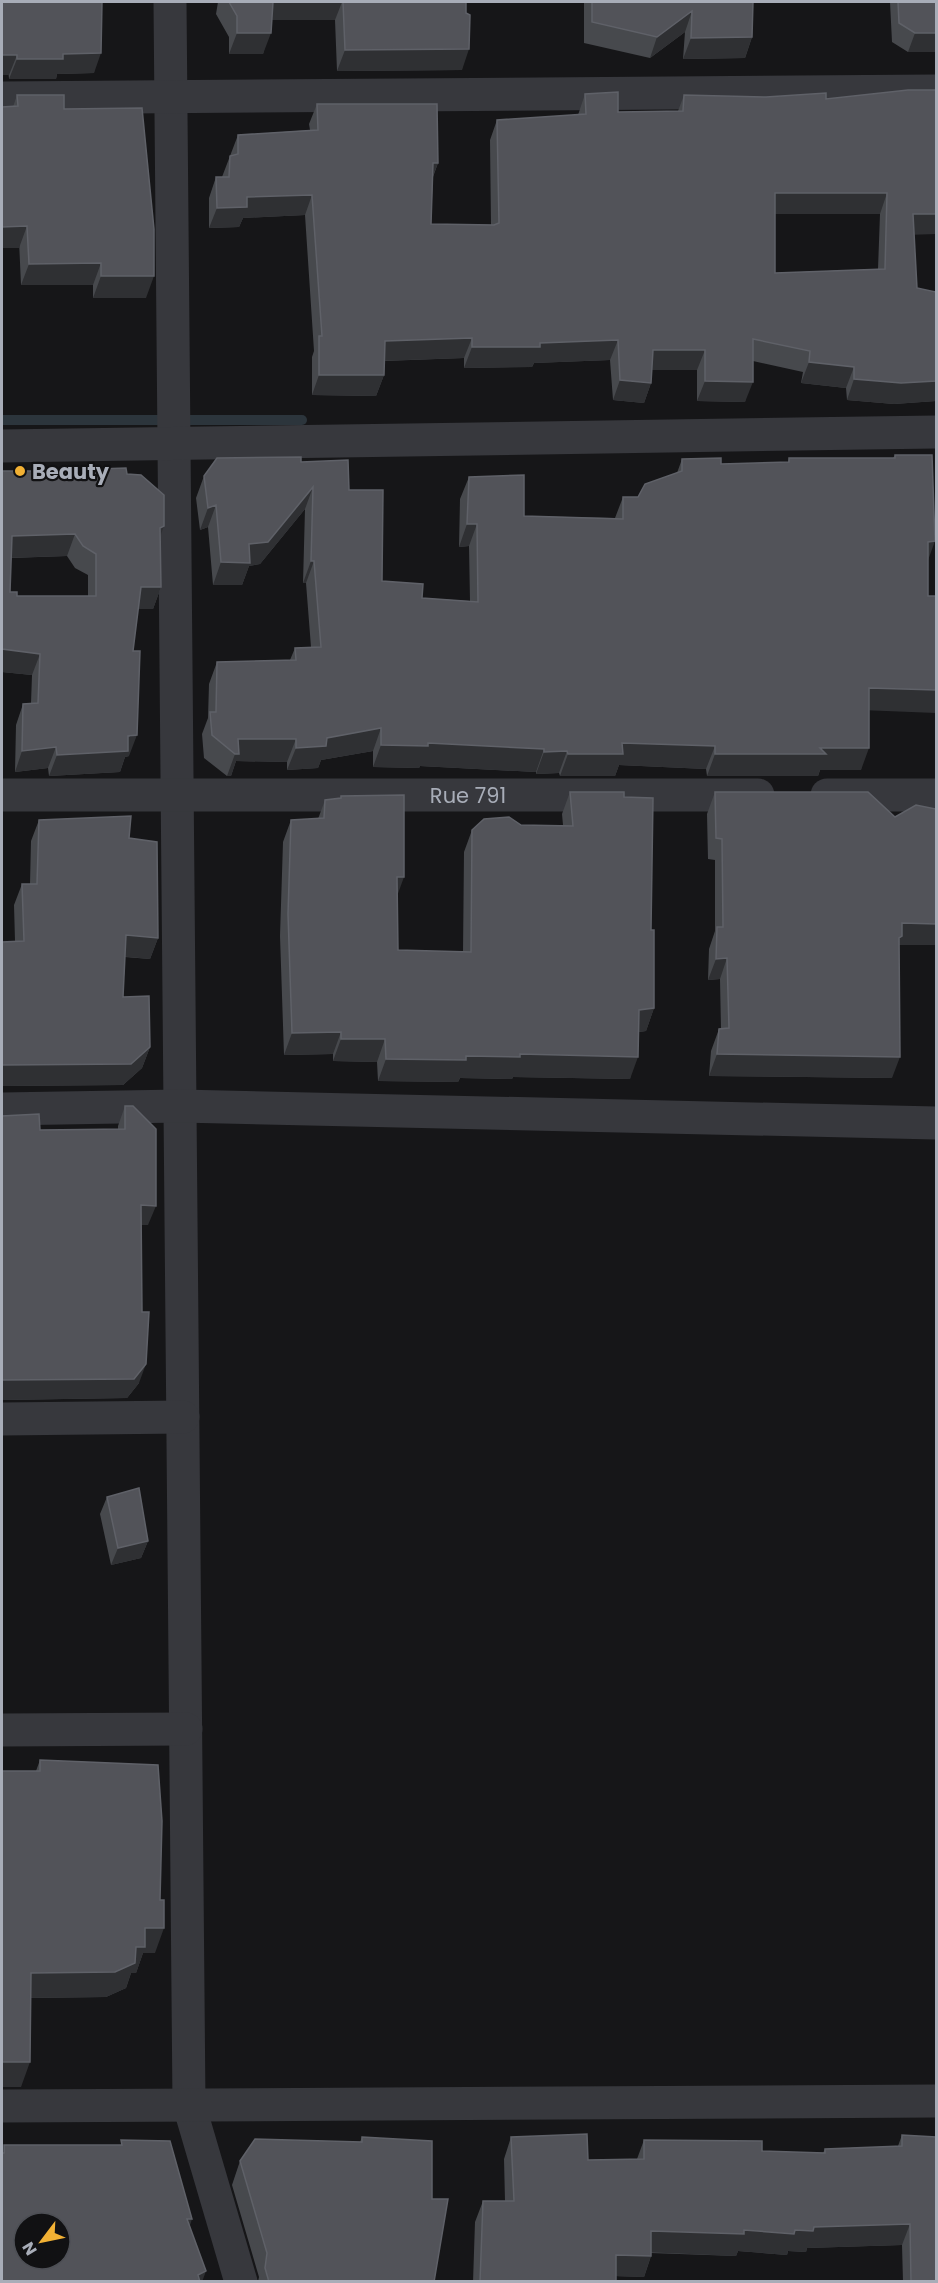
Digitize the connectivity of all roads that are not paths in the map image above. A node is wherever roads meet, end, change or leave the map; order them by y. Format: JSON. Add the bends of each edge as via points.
{"nodes":[{"id":1,"x":170,"y":2,"type":"edge"},
{"id":2,"x":936,"y":91,"type":"edge"},
{"id":3,"x":171,"y":96,"type":"junction"},
{"id":4,"x":2,"y":98,"type":"edge"},
{"id":5,"x":936,"y":432,"type":"edge"},
{"id":6,"x":174,"y":443,"type":"junction"},
{"id":7,"x":2,"y":446,"type":"edge"},
{"id":8,"x":2,"y":795,"type":"edge"},
{"id":9,"x":936,"y":795,"type":"edge"},
{"id":10,"x":178,"y":796,"type":"junction"},
{"id":11,"x":180,"y":1106,"type":"junction"},
{"id":12,"x":2,"y":1109,"type":"edge"},
{"id":13,"x":936,"y":1124,"type":"edge"},
{"id":14,"x":183,"y":1417,"type":"junction"},
{"id":15,"x":2,"y":1419,"type":"edge"},
{"id":16,"x":186,"y":1729,"type":"junction"},
{"id":17,"x":2,"y":1730,"type":"edge"},
{"id":18,"x":936,"y":2101,"type":"edge"},
{"id":19,"x":189,"y":2105,"type":"junction"},
{"id":20,"x":2,"y":2106,"type":"edge"},
{"id":21,"x":241,"y":2282,"type":"edge"}],
"edges":[{"from":1,"to":3,"type":"street"},
{"from":2,"to":3,"type":"street"},
{"from":3,"to":4,"type":"street"},
{"from":3,"to":6,"type":"street"},
{"from":5,"to":6,"type":"street"},
{"from":6,"to":7,"type":"street"},
{"from":6,"to":10,"type":"street"},
{"from":8,"to":10,"type":"street","name":"Rue 791"},
{"from":9,"to":10,"type":"street","name":"Rue 791"},
{"from":10,"to":11,"type":"street"},
{"from":11,"to":12,"type":"street"},
{"from":11,"to":13,"type":"street"},
{"from":11,"to":14,"type":"street"},
{"from":14,"to":15,"type":"street"},
{"from":14,"to":16,"type":"street"},
{"from":16,"to":17,"type":"street"},
{"from":16,"to":19,"type":"street"},
{"from":18,"to":19,"type":"street"},
{"from":19,"to":20,"type":"street"},
{"from":19,"to":21,"type":"street"}]}
